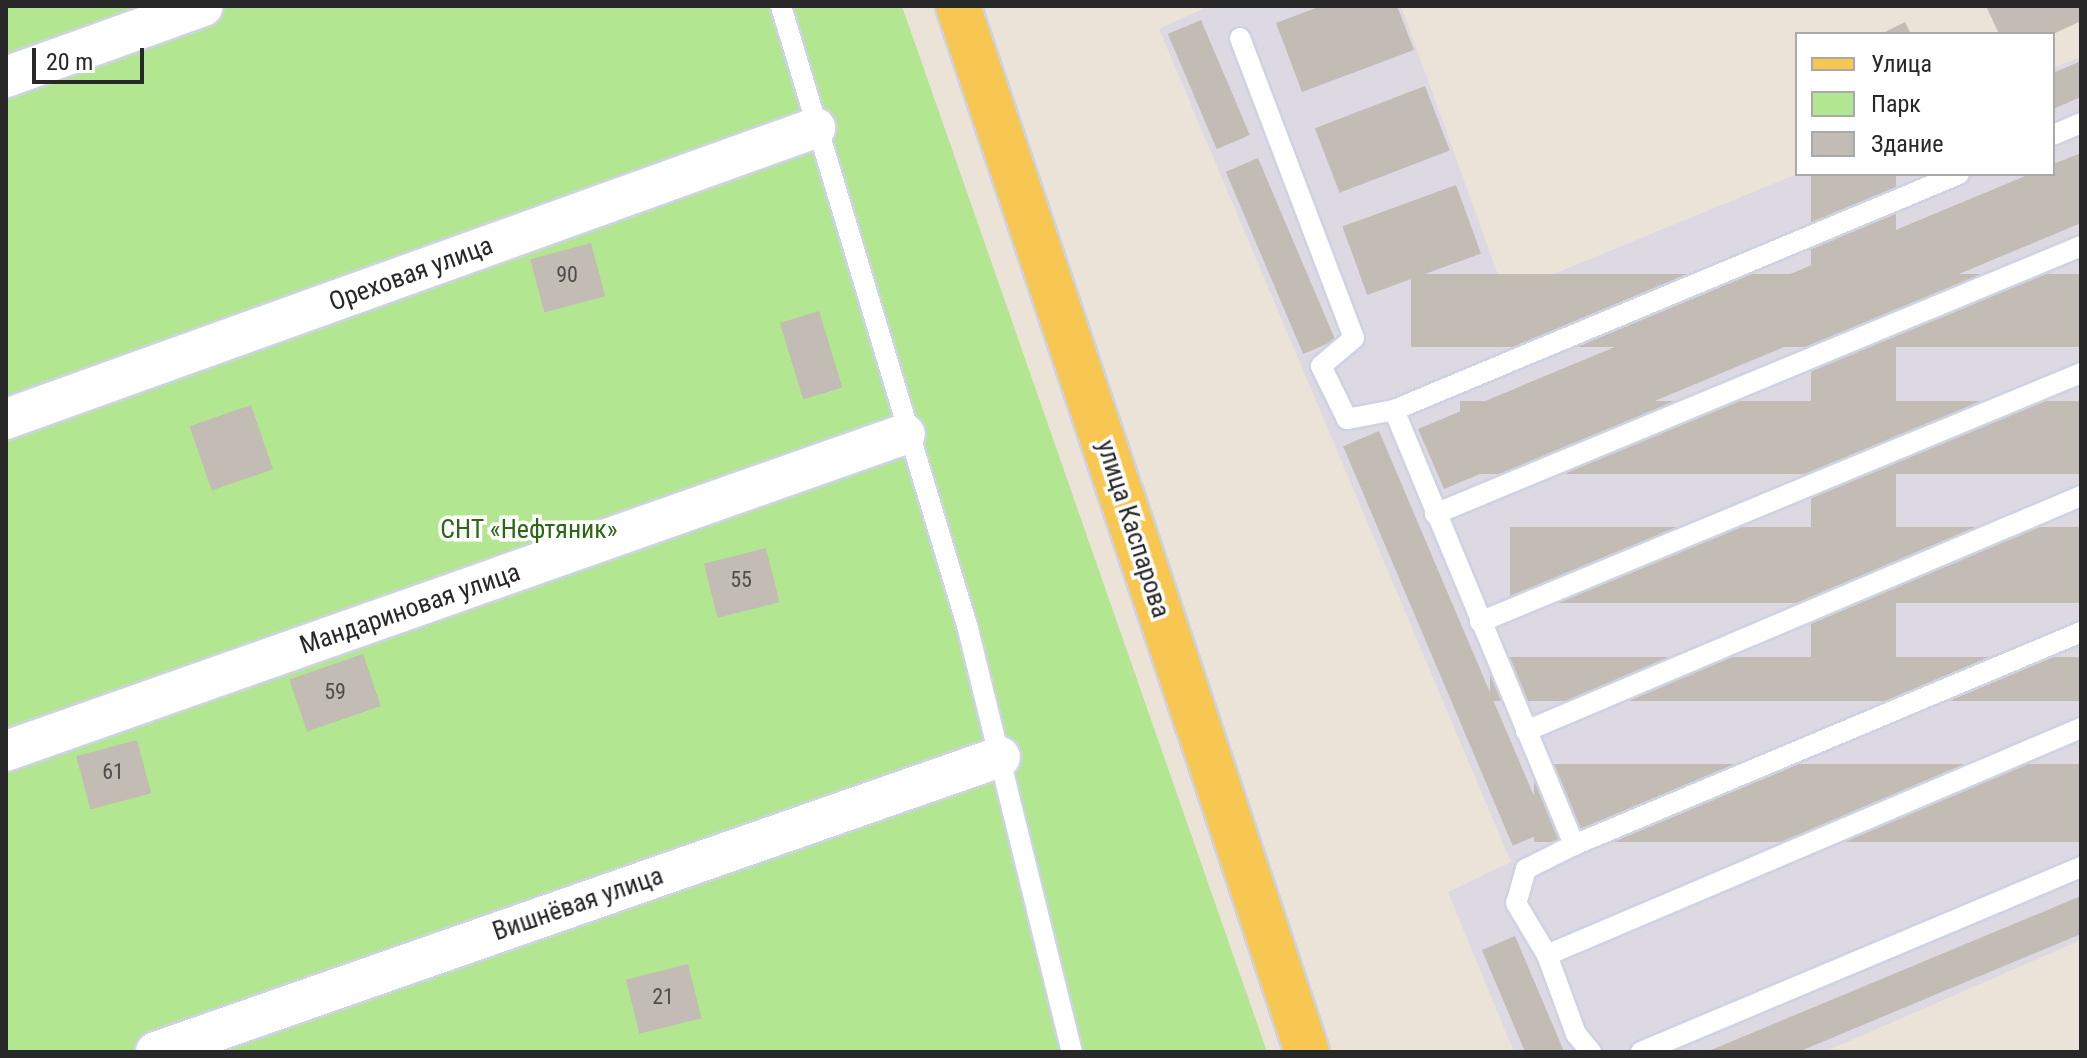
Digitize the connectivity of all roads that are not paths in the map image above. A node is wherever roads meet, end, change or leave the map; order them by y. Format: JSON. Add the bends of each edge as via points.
{"nodes":[{"id":1,"x":203,"y":6,"type":"edge"},
{"id":2,"x":781,"y":6,"type":"edge"},
{"id":3,"x":958,"y":6,"type":"edge"},
{"id":4,"x":1240,"y":38,"type":"dead end"},
{"id":5,"x":6,"y":77,"type":"edge"},
{"id":6,"x":2081,"y":123,"type":"edge"},
{"id":7,"x":815,"y":128,"type":"junction"},
{"id":8,"x":2055,"y":134,"type":"edge"},
{"id":9,"x":1954,"y":176,"type":"edge"},
{"id":10,"x":2081,"y":246,"type":"edge"},
{"id":11,"x":2081,"y":373,"type":"edge"},
{"id":12,"x":1394,"y":410,"type":"junction"},
{"id":13,"x":6,"y":419,"type":"edge"},
{"id":14,"x":905,"y":434,"type":"junction"},
{"id":15,"x":2081,"y":496,"type":"edge"},
{"id":16,"x":1435,"y":514,"type":"junction"},
{"id":17,"x":1480,"y":622,"type":"junction"},
{"id":18,"x":2081,"y":632,"type":"edge"},
{"id":19,"x":2081,"y":728,"type":"edge"},
{"id":20,"x":1526,"y":731,"type":"junction"},
{"id":21,"x":6,"y":751,"type":"edge"},
{"id":22,"x":1000,"y":757,"type":"junction"},
{"id":23,"x":1574,"y":845,"type":"junction"},
{"id":24,"x":2081,"y":867,"type":"edge"},
{"id":25,"x":1547,"y":955,"type":"junction"},
{"id":26,"x":156,"y":1052,"type":"edge"},
{"id":27,"x":1072,"y":1052,"type":"edge"},
{"id":28,"x":1307,"y":1052,"type":"edge"},
{"id":29,"x":1591,"y":1052,"type":"edge"},
{"id":30,"x":1641,"y":1052,"type":"edge"}],
"edges":[{"from":1,"to":5,"type":"street"},
{"from":2,"to":7,"type":"lane"},
{"from":3,"to":28,"type":"main road","name":"улица Каспарова"},
{"from":4,"to":12,"type":"lane","via":[[1354,338],[1321,366],[1347,419]]},
{"from":6,"to":8,"type":"lane"},
{"from":7,"to":13,"type":"street","name":"Ореховая улица"},
{"from":7,"to":14,"type":"lane"},
{"from":9,"to":12,"type":"lane"},
{"from":10,"to":16,"type":"lane"},
{"from":11,"to":17,"type":"lane"},
{"from":12,"to":16,"type":"lane"},
{"from":14,"to":21,"type":"street","name":"Мандариновая улица"},
{"from":14,"to":22,"type":"lane","via":[[968,629]]},
{"from":15,"to":20,"type":"lane"},
{"from":16,"to":17,"type":"lane"},
{"from":17,"to":20,"type":"lane"},
{"from":18,"to":23,"type":"lane"},
{"from":19,"to":25,"type":"lane"},
{"from":20,"to":23,"type":"lane"},
{"from":22,"to":26,"type":"street","name":"Вишнёвая улица"},
{"from":22,"to":27,"type":"lane"},
{"from":23,"to":25,"type":"lane","via":[[1526,869],[1516,903]]},
{"from":24,"to":30,"type":"lane"},
{"from":25,"to":29,"type":"lane","via":[[1576,1034]]}]}
